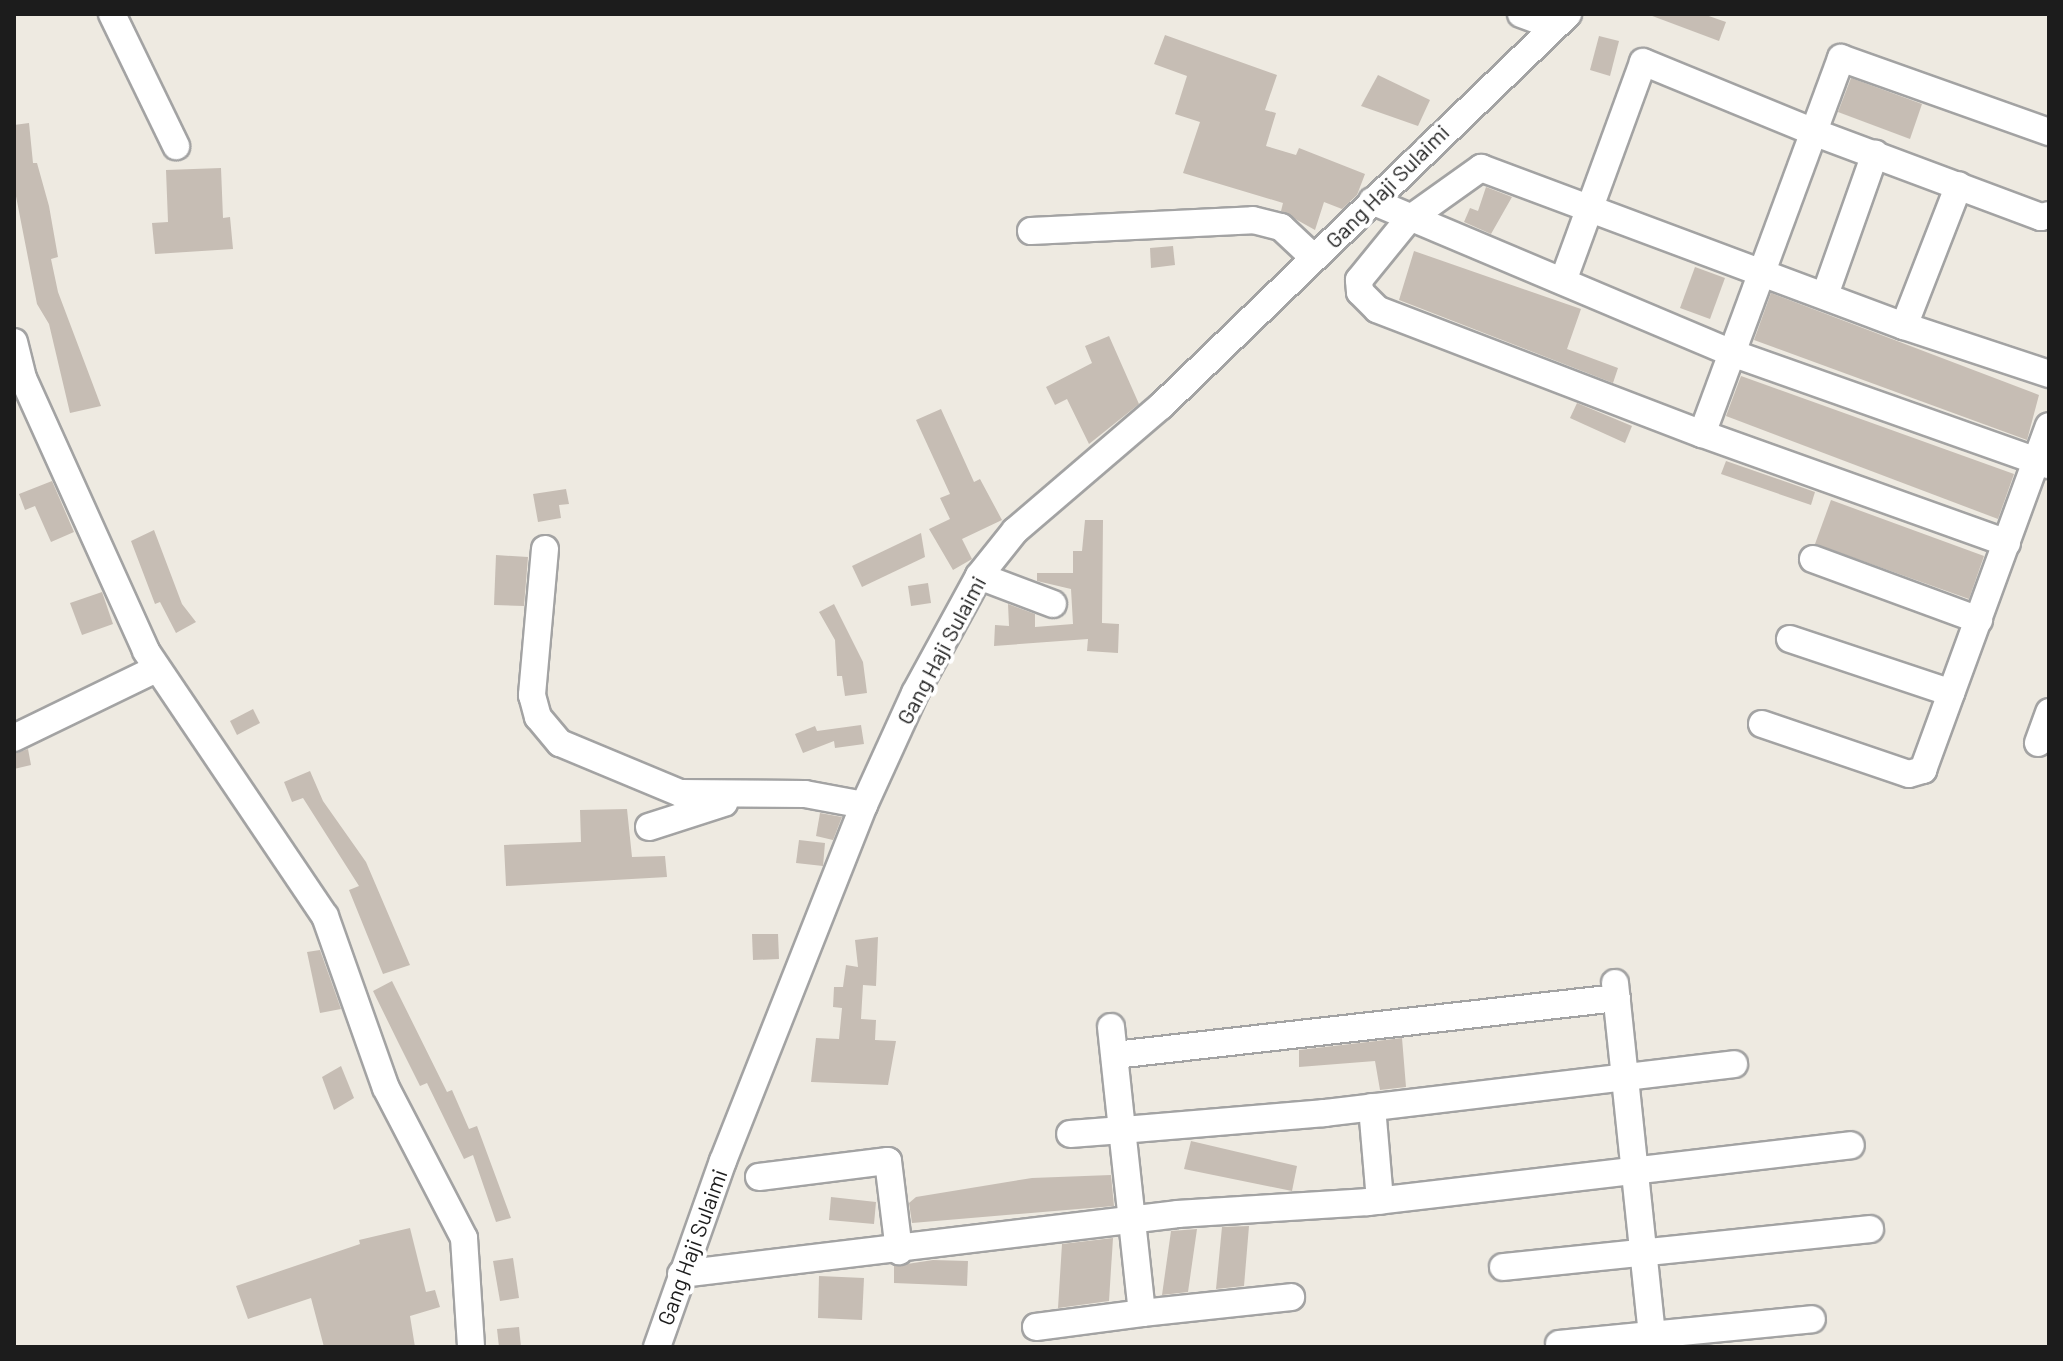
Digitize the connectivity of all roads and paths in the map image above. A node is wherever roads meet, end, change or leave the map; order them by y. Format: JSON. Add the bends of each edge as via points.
{"nodes":[{"id":1,"x":112,"y":14,"type":"edge"},
{"id":2,"x":1521,"y":14,"type":"edge"},
{"id":3,"x":1561,"y":20,"type":"edge"},
{"id":4,"x":2049,"y":132,"type":"edge"},
{"id":5,"x":1816,"y":133,"type":"junction"},
{"id":6,"x":176,"y":146,"type":"dead end"},
{"id":7,"x":1875,"y":154,"type":"junction"},
{"id":8,"x":1959,"y":185,"type":"junction"},
{"id":9,"x":1372,"y":201,"type":"junction"},
{"id":10,"x":1590,"y":206,"type":"junction"},
{"id":11,"x":2049,"y":215,"type":"edge"},
{"id":12,"x":1408,"y":220,"type":"junction"},
{"id":13,"x":1031,"y":231,"type":"dead end"},
{"id":14,"x":1314,"y":258,"type":"junction"},
{"id":15,"x":1763,"y":271,"type":"junction"},
{"id":16,"x":1563,"y":281,"type":"junction"},
{"id":17,"x":1825,"y":295,"type":"junction"},
{"id":18,"x":1904,"y":326,"type":"junction"},
{"id":19,"x":14,"y":342,"type":"edge"},
{"id":20,"x":1732,"y":353,"type":"junction"},
{"id":21,"x":2049,"y":374,"type":"edge"},
{"id":22,"x":2049,"y":426,"type":"edge"},
{"id":23,"x":1702,"y":434,"type":"junction"},
{"id":24,"x":2042,"y":463,"type":"edge"},
{"id":25,"x":2007,"y":543,"type":"junction"},
{"id":26,"x":545,"y":549,"type":"dead end"},
{"id":27,"x":1813,"y":559,"type":"dead end"},
{"id":28,"x":979,"y":576,"type":"junction"},
{"id":29,"x":1053,"y":604,"type":"dead end"},
{"id":30,"x":1979,"y":620,"type":"junction"},
{"id":31,"x":1790,"y":639,"type":"dead end"},
{"id":32,"x":156,"y":669,"type":"junction"},
{"id":33,"x":1951,"y":693,"type":"junction"},
{"id":34,"x":2049,"y":712,"type":"edge"},
{"id":35,"x":1762,"y":724,"type":"dead end"},
{"id":36,"x":14,"y":738,"type":"edge"},
{"id":37,"x":2038,"y":743,"type":"dead end"},
{"id":38,"x":747,"y":796,"type":"junction"},
{"id":39,"x":864,"y":805,"type":"junction"},
{"id":40,"x":649,"y":827,"type":"dead end"},
{"id":41,"x":1111,"y":1027,"type":"dead end"},
{"id":42,"x":1115,"y":1055,"type":"junction"},
{"id":43,"x":1734,"y":1064,"type":"dead end"},
{"id":44,"x":1625,"y":1074,"type":"junction"},
{"id":45,"x":1372,"y":1107,"type":"junction"},
{"id":46,"x":1122,"y":1130,"type":"junction"},
{"id":47,"x":1070,"y":1134,"type":"dead end"},
{"id":48,"x":1851,"y":1145,"type":"dead end"},
{"id":49,"x":1635,"y":1171,"type":"junction"},
{"id":50,"x":759,"y":1177,"type":"dead end"},
{"id":51,"x":1380,"y":1201,"type":"junction"},
{"id":52,"x":1133,"y":1221,"type":"junction"},
{"id":53,"x":1870,"y":1229,"type":"dead end"},
{"id":54,"x":899,"y":1251,"type":"junction"},
{"id":55,"x":1644,"y":1252,"type":"junction"},
{"id":56,"x":1503,"y":1267,"type":"dead end"},
{"id":57,"x":681,"y":1274,"type":"junction"},
{"id":58,"x":1291,"y":1297,"type":"dead end"},
{"id":59,"x":1142,"y":1313,"type":"junction"},
{"id":60,"x":1812,"y":1319,"type":"dead end"},
{"id":61,"x":1036,"y":1327,"type":"dead end"},
{"id":62,"x":1652,"y":1335,"type":"junction"},
{"id":63,"x":1559,"y":1344,"type":"dead end"},
{"id":64,"x":471,"y":1347,"type":"edge"},
{"id":65,"x":657,"y":1347,"type":"edge"}],
"edges":[{"from":1,"to":6,"type":"street"},
{"from":2,"to":3,"type":"street"},
{"from":3,"to":9,"type":"street","name":"Gang Haji Sulaimi"},
{"from":4,"to":5,"type":"street","via":[[1843,58]]},
{"from":5,"to":7,"type":"street"},
{"from":5,"to":10,"type":"street","via":[[1643,62]]},
{"from":5,"to":15,"type":"street"},
{"from":7,"to":8,"type":"street"},
{"from":7,"to":17,"type":"street"},
{"from":8,"to":11,"type":"street"},
{"from":8,"to":18,"type":"street"},
{"from":9,"to":12,"type":"street"},
{"from":9,"to":14,"type":"street","name":"Gang Haji Sulaimi"},
{"from":10,"to":12,"type":"street","via":[[1481,168]]},
{"from":10,"to":15,"type":"street"},
{"from":10,"to":16,"type":"street"},
{"from":12,"to":16,"type":"street"},
{"from":12,"to":23,"type":"street","via":[[1362,270],[1360,292],[1367,302]]},
{"from":13,"to":14,"type":"street","via":[[1253,220],[1281,227]]},
{"from":14,"to":28,"type":"street","name":"Gang Haji Sulaimi","via":[[1137,428],[1015,531]]},
{"from":15,"to":17,"type":"street"},
{"from":15,"to":20,"type":"street"},
{"from":16,"to":20,"type":"street"},
{"from":17,"to":18,"type":"street"},
{"from":18,"to":21,"type":"street"},
{"from":19,"to":32,"type":"street","via":[[28,389]]},
{"from":20,"to":23,"type":"street"},
{"from":20,"to":24,"type":"street"},
{"from":22,"to":24,"type":"street"},
{"from":23,"to":25,"type":"street"},
{"from":24,"to":25,"type":"street"},
{"from":25,"to":30,"type":"street"},
{"from":26,"to":38,"type":"street","via":[[532,695],[545,728],[571,751],[660,787],[698,795]]},
{"from":27,"to":30,"type":"street"},
{"from":28,"to":29,"type":"street"},
{"from":28,"to":39,"type":"street","name":"Gang Haji Sulaimi","via":[[915,693]]},
{"from":30,"to":33,"type":"street"},
{"from":31,"to":33,"type":"street"},
{"from":32,"to":36,"type":"street"},
{"from":32,"to":64,"type":"street","via":[[291,859],[325,916],[380,1074],[464,1238]]},
{"from":33,"to":35,"type":"street","via":[[1923,770],[1916,775]]},
{"from":34,"to":37,"type":"street"},
{"from":38,"to":39,"type":"street","via":[[825,795]]},
{"from":38,"to":40,"type":"street"},
{"from":39,"to":57,"type":"street","name":"Gang Haji Sulaimi"},
{"from":41,"to":42,"type":"street"},
{"from":42,"to":44,"type":"street","via":[[1616,991]]},
{"from":42,"to":46,"type":"street"},
{"from":43,"to":44,"type":"street"},
{"from":44,"to":45,"type":"street"},
{"from":44,"to":49,"type":"street"},
{"from":45,"to":46,"type":"street"},
{"from":45,"to":51,"type":"street"},
{"from":46,"to":47,"type":"street"},
{"from":46,"to":52,"type":"street"},
{"from":48,"to":49,"type":"street"},
{"from":49,"to":51,"type":"street"},
{"from":49,"to":55,"type":"street"},
{"from":50,"to":54,"type":"street","via":[[888,1161]]},
{"from":51,"to":52,"type":"street"},
{"from":52,"to":54,"type":"street"},
{"from":52,"to":59,"type":"street"},
{"from":53,"to":55,"type":"street"},
{"from":54,"to":57,"type":"street"},
{"from":55,"to":56,"type":"street"},
{"from":55,"to":62,"type":"street"},
{"from":57,"to":65,"type":"street","name":"Gang Haji Sulaimi"},
{"from":58,"to":59,"type":"street"},
{"from":59,"to":61,"type":"street"},
{"from":60,"to":62,"type":"street"},
{"from":62,"to":63,"type":"street"}]}
